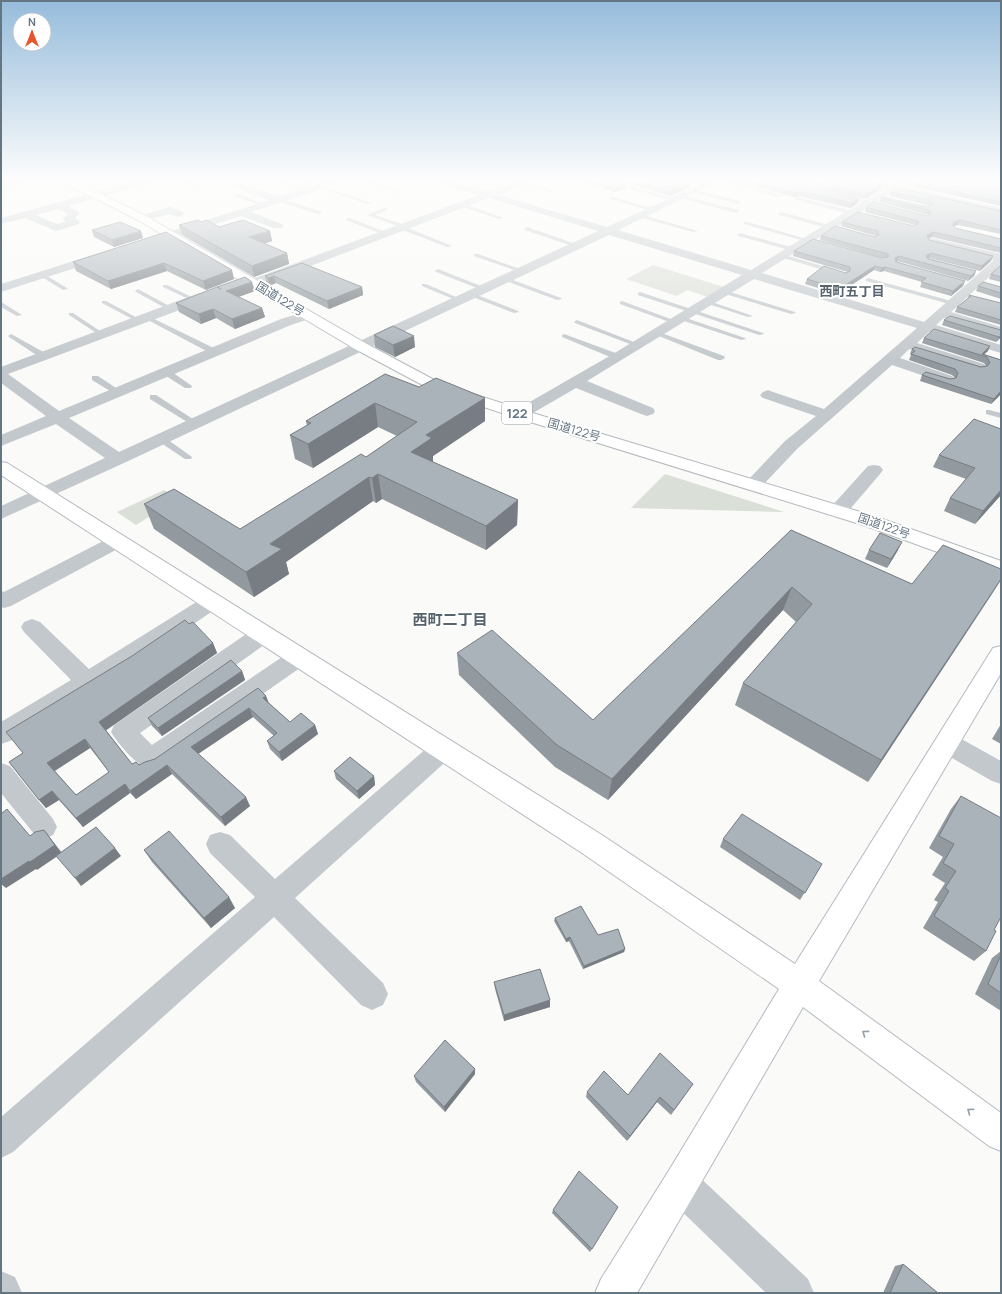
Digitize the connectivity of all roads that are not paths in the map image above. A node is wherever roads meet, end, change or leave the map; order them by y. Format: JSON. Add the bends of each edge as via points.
{"nodes":[{"id":1,"x":148,"y":241,"type":"edge"},
{"id":2,"x":182,"y":241,"type":"edge"},
{"id":3,"x":366,"y":241,"type":"edge"},
{"id":4,"x":438,"y":241,"type":"edge"},
{"id":5,"x":563,"y":241,"type":"edge"},
{"id":6,"x":587,"y":241,"type":"edge"},
{"id":7,"x":644,"y":241,"type":"edge"},
{"id":8,"x":764,"y":241,"type":"edge"},
{"id":9,"x":806,"y":241,"type":"edge"},
{"id":10,"x":813,"y":241,"type":"edge"},
{"id":11,"x":932,"y":241,"type":"edge"},
{"id":12,"x":823,"y":244,"type":"edge"},
{"id":13,"x":133,"y":246,"type":"edge"},
{"id":14,"x":449,"y":246,"type":"dead end"},
{"id":15,"x":577,"y":246,"type":"junction"},
{"id":16,"x":793,"y":249,"type":"junction"},
{"id":17,"x":110,"y":253,"type":"edge"},
{"id":18,"x":937,"y":253,"type":"edge"},
{"id":19,"x":476,"y":255,"type":"dead end"},
{"id":20,"x":782,"y":256,"type":"junction"},
{"id":21,"x":438,"y":271,"type":"dead end"},
{"id":22,"x":522,"y":271,"type":"junction"},
{"id":23,"x":752,"y":274,"type":"junction"},
{"id":24,"x":845,"y":274,"type":"edge"},
{"id":25,"x":42,"y":275,"type":"junction"},
{"id":26,"x":986,"y":275,"type":"edge"},
{"id":27,"x":504,"y":279,"type":"junction"},
{"id":28,"x":868,"y":280,"type":"dead end"},
{"id":29,"x":246,"y":283,"type":"junction"},
{"id":30,"x":3,"y":285,"type":"edge"},
{"id":31,"x":424,"y":285,"type":"dead end"},
{"id":32,"x":165,"y":286,"type":"dead end"},
{"id":33,"x":65,"y":289,"type":"dead end"},
{"id":34,"x":484,"y":289,"type":"junction"},
{"id":35,"x":138,"y":291,"type":"dead end"},
{"id":36,"x":215,"y":292,"type":"edge"},
{"id":37,"x":724,"y":292,"type":"junction"},
{"id":38,"x":640,"y":294,"type":"dead end"},
{"id":39,"x":466,"y":297,"type":"junction"},
{"id":40,"x":979,"y":297,"type":"edge"},
{"id":41,"x":559,"y":299,"type":"dead end"},
{"id":42,"x":194,"y":300,"type":"junction"},
{"id":43,"x":104,"y":302,"type":"dead end"},
{"id":44,"x":707,"y":302,"type":"junction"},
{"id":45,"x":622,"y":303,"type":"dead end"},
{"id":46,"x":952,"y":303,"type":"junction"},
{"id":47,"x":1,"y":304,"type":"edge"},
{"id":48,"x":171,"y":309,"type":"junction"},
{"id":49,"x":693,"y":311,"type":"junction"},
{"id":50,"x":516,"y":312,"type":"dead end"},
{"id":51,"x":793,"y":313,"type":"dead end"},
{"id":52,"x":941,"y":313,"type":"junction"},
{"id":53,"x":71,"y":314,"type":"dead end"},
{"id":54,"x":19,"y":315,"type":"dead end"},
{"id":55,"x":307,"y":315,"type":"junction"},
{"id":56,"x":750,"y":316,"type":"dead end"},
{"id":57,"x":144,"y":319,"type":"junction"},
{"id":58,"x":677,"y":320,"type":"junction"},
{"id":59,"x":577,"y":322,"type":"dead end"},
{"id":60,"x":926,"y":326,"type":"junction"},
{"id":61,"x":1001,"y":331,"type":"edge"},
{"id":62,"x":656,"y":333,"type":"junction"},
{"id":63,"x":761,"y":334,"type":"dead end"},
{"id":64,"x":104,"y":335,"type":"junction"},
{"id":65,"x":11,"y":336,"type":"dead end"},
{"id":66,"x":564,"y":336,"type":"dead end"},
{"id":67,"x":743,"y":339,"type":"dead end"},
{"id":68,"x":907,"y":344,"type":"junction"},
{"id":69,"x":638,"y":345,"type":"junction"},
{"id":70,"x":360,"y":346,"type":"junction"},
{"id":71,"x":1001,"y":348,"type":"edge"},
{"id":72,"x":216,"y":352,"type":"junction"},
{"id":73,"x":44,"y":356,"type":"junction"},
{"id":74,"x":618,"y":357,"type":"junction"},
{"id":75,"x":721,"y":358,"type":"dead end"},
{"id":76,"x":889,"y":360,"type":"junction"},
{"id":77,"x":979,"y":367,"type":"edge"},
{"id":78,"x":1,"y":372,"type":"edge"},
{"id":79,"x":166,"y":372,"type":"junction"},
{"id":80,"x":1,"y":376,"type":"edge"},
{"id":81,"x":95,"y":378,"type":"dead end"},
{"id":82,"x":947,"y":379,"type":"edge"},
{"id":83,"x":576,"y":382,"type":"junction"},
{"id":84,"x":188,"y":386,"type":"dead end"},
{"id":85,"x":118,"y":392,"type":"junction"},
{"id":86,"x":768,"y":395,"type":"dead end"},
{"id":87,"x":153,"y":397,"type":"dead end"},
{"id":88,"x":647,"y":411,"type":"dead end"},
{"id":89,"x":989,"y":412,"type":"dead end"},
{"id":90,"x":520,"y":414,"type":"junction"},
{"id":91,"x":827,"y":415,"type":"junction"},
{"id":92,"x":1001,"y":416,"type":"edge"},
{"id":93,"x":56,"y":417,"type":"junction"},
{"id":94,"x":195,"y":423,"type":"junction"},
{"id":95,"x":161,"y":439,"type":"junction"},
{"id":96,"x":1,"y":441,"type":"edge"},
{"id":97,"x":188,"y":457,"type":"dead end"},
{"id":98,"x":118,"y":459,"type":"junction"},
{"id":99,"x":1,"y":467,"type":"edge"},
{"id":100,"x":874,"y":470,"type":"dead end"},
{"id":101,"x":754,"y":484,"type":"junction"},
{"id":102,"x":42,"y":494,"type":"junction"},
{"id":103,"x":838,"y":511,"type":"junction"},
{"id":104,"x":1,"y":513,"type":"edge"},
{"id":105,"x":118,"y":541,"type":"junction"},
{"id":106,"x":1001,"y":568,"type":"edge"},
{"id":107,"x":1,"y":598,"type":"edge"},
{"id":108,"x":213,"y":601,"type":"junction"},
{"id":109,"x":32,"y":627,"type":"dead end"},
{"id":110,"x":263,"y":634,"type":"junction"},
{"id":111,"x":1001,"y":654,"type":"edge"},
{"id":112,"x":299,"y":656,"type":"junction"},
{"id":113,"x":87,"y":681,"type":"junction"},
{"id":114,"x":1,"y":734,"type":"edge"},
{"id":115,"x":947,"y":743,"type":"junction"},
{"id":116,"x":443,"y":749,"type":"junction"},
{"id":117,"x":1001,"y":773,"type":"edge"},
{"id":118,"x":1,"y":774,"type":"edge"},
{"id":119,"x":44,"y":827,"type":"dead end"},
{"id":120,"x":220,"y":844,"type":"dead end"},
{"id":121,"x":275,"y":898,"type":"junction"},
{"id":122,"x":799,"y":985,"type":"junction"},
{"id":123,"x":372,"y":994,"type":"dead end"},
{"id":124,"x":1001,"y":1134,"type":"edge"},
{"id":125,"x":1,"y":1140,"type":"edge"},
{"id":126,"x":681,"y":1185,"type":"junction"},
{"id":127,"x":615,"y":1293,"type":"edge"},
{"id":128,"x":794,"y":1293,"type":"edge"}],
"edges":[{"from":1,"to":13,"type":"street"},
{"from":2,"to":29,"type":"main road","name":"国道122号","number":"122"},
{"from":3,"to":29,"type":"street"},
{"from":4,"to":14,"type":"lane"},
{"from":5,"to":15,"type":"lane"},
{"from":6,"to":15,"type":"street"},
{"from":7,"to":23,"type":"street"},
{"from":8,"to":16,"type":"lane"},
{"from":9,"to":16,"type":"street"},
{"from":10,"to":12,"type":"lane"},
{"from":11,"to":26,"type":"street"},
{"from":15,"to":22,"type":"street"},
{"from":16,"to":20,"type":"street"},
{"from":17,"to":25,"type":"street"},
{"from":18,"to":26,"type":"street"},
{"from":19,"to":22,"type":"lane"},
{"from":20,"to":23,"type":"street"},
{"from":20,"to":24,"type":"lane"},
{"from":21,"to":34,"type":"lane"},
{"from":22,"to":27,"type":"street"},
{"from":23,"to":37,"type":"street"},
{"from":23,"to":60,"type":"street"},
{"from":25,"to":30,"type":"street"},
{"from":25,"to":33,"type":"lane"},
{"from":26,"to":40,"type":"street"},
{"from":26,"to":46,"type":"street"},
{"from":27,"to":34,"type":"street"},
{"from":27,"to":41,"type":"lane"},
{"from":28,"to":46,"type":"lane"},
{"from":29,"to":55,"type":"main road","name":"国道122号","number":"122"},
{"from":31,"to":39,"type":"lane"},
{"from":32,"to":42,"type":"lane"},
{"from":34,"to":39,"type":"street"},
{"from":35,"to":48,"type":"lane"},
{"from":36,"to":42,"type":"street"},
{"from":37,"to":44,"type":"street"},
{"from":37,"to":51,"type":"lane"},
{"from":38,"to":49,"type":"lane"},
{"from":39,"to":50,"type":"lane"},
{"from":39,"to":70,"type":"street"},
{"from":42,"to":48,"type":"street"},
{"from":43,"to":57,"type":"lane"},
{"from":44,"to":49,"type":"street"},
{"from":44,"to":56,"type":"lane"},
{"from":45,"to":58,"type":"lane"},
{"from":46,"to":52,"type":"street"},
{"from":47,"to":54,"type":"lane"},
{"from":48,"to":57,"type":"street"},
{"from":49,"to":58,"type":"street"},
{"from":49,"to":63,"type":"lane"},
{"from":52,"to":60,"type":"street"},
{"from":52,"to":61,"type":"street"},
{"from":53,"to":64,"type":"lane"},
{"from":55,"to":70,"type":"main road","name":"国道122号","number":"122"},
{"from":55,"to":72,"type":"street"},
{"from":57,"to":64,"type":"street"},
{"from":57,"to":72,"type":"lane"},
{"from":58,"to":62,"type":"street"},
{"from":58,"to":67,"type":"lane"},
{"from":59,"to":69,"type":"lane"},
{"from":60,"to":68,"type":"street"},
{"from":60,"to":71,"type":"street"},
{"from":62,"to":69,"type":"street"},
{"from":62,"to":75,"type":"lane"},
{"from":64,"to":73,"type":"street"},
{"from":65,"to":73,"type":"lane"},
{"from":66,"to":74,"type":"lane"},
{"from":68,"to":76,"type":"street"},
{"from":68,"to":77,"type":"street"},
{"from":69,"to":74,"type":"street"},
{"from":70,"to":90,"type":"main road","name":"国道122号","number":"122","via":[[435,386]]},
{"from":70,"to":94,"type":"street"},
{"from":72,"to":79,"type":"street"},
{"from":73,"to":78,"type":"street"},
{"from":74,"to":83,"type":"street"},
{"from":76,"to":82,"type":"street"},
{"from":76,"to":91,"type":"street"},
{"from":79,"to":84,"type":"lane"},
{"from":79,"to":85,"type":"street"},
{"from":80,"to":93,"type":"street"},
{"from":81,"to":85,"type":"lane"},
{"from":83,"to":88,"type":"street"},
{"from":83,"to":90,"type":"street"},
{"from":85,"to":93,"type":"street"},
{"from":86,"to":91,"type":"street"},
{"from":87,"to":94,"type":"lane"},
{"from":89,"to":92,"type":"lane"},
{"from":90,"to":101,"type":"main road","name":"国道122号","number":"122"},
{"from":91,"to":101,"type":"street","via":[[791,445]]},
{"from":93,"to":96,"type":"street"},
{"from":93,"to":98,"type":"street"},
{"from":94,"to":95,"type":"street"},
{"from":95,"to":97,"type":"lane"},
{"from":95,"to":98,"type":"street"},
{"from":98,"to":102,"type":"street"},
{"from":99,"to":102,"type":"main road"},
{"from":100,"to":103,"type":"street"},
{"from":101,"to":103,"type":"main road","name":"国道122号","number":"122"},
{"from":102,"to":104,"type":"street"},
{"from":102,"to":105,"type":"main road"},
{"from":103,"to":106,"type":"main road","name":"国道122号","number":"122"},
{"from":105,"to":107,"type":"street","via":[[4,601]]},
{"from":105,"to":108,"type":"main road"},
{"from":108,"to":110,"type":"main road"},
{"from":108,"to":113,"type":"street"},
{"from":109,"to":113,"type":"street"},
{"from":110,"to":112,"type":"main road"},
{"from":110,"to":112,"type":"street","via":[[123,732],[150,759]]},
{"from":111,"to":115,"type":"main road"},
{"from":112,"to":116,"type":"main road"},
{"from":113,"to":114,"type":"street"},
{"from":115,"to":117,"type":"street"},
{"from":115,"to":122,"type":"main road"},
{"from":116,"to":121,"type":"street"},
{"from":116,"to":122,"type":"main road","via":[[592,844]]},
{"from":118,"to":119,"type":"street"},
{"from":120,"to":121,"type":"street"},
{"from":121,"to":123,"type":"street"},
{"from":121,"to":125,"type":"street"},
{"from":124,"to":122,"type":"main road","one_way":true},
{"from":122,"to":126,"type":"main road"},
{"from":126,"to":127,"type":"main road"},
{"from":126,"to":128,"type":"street"}]}
